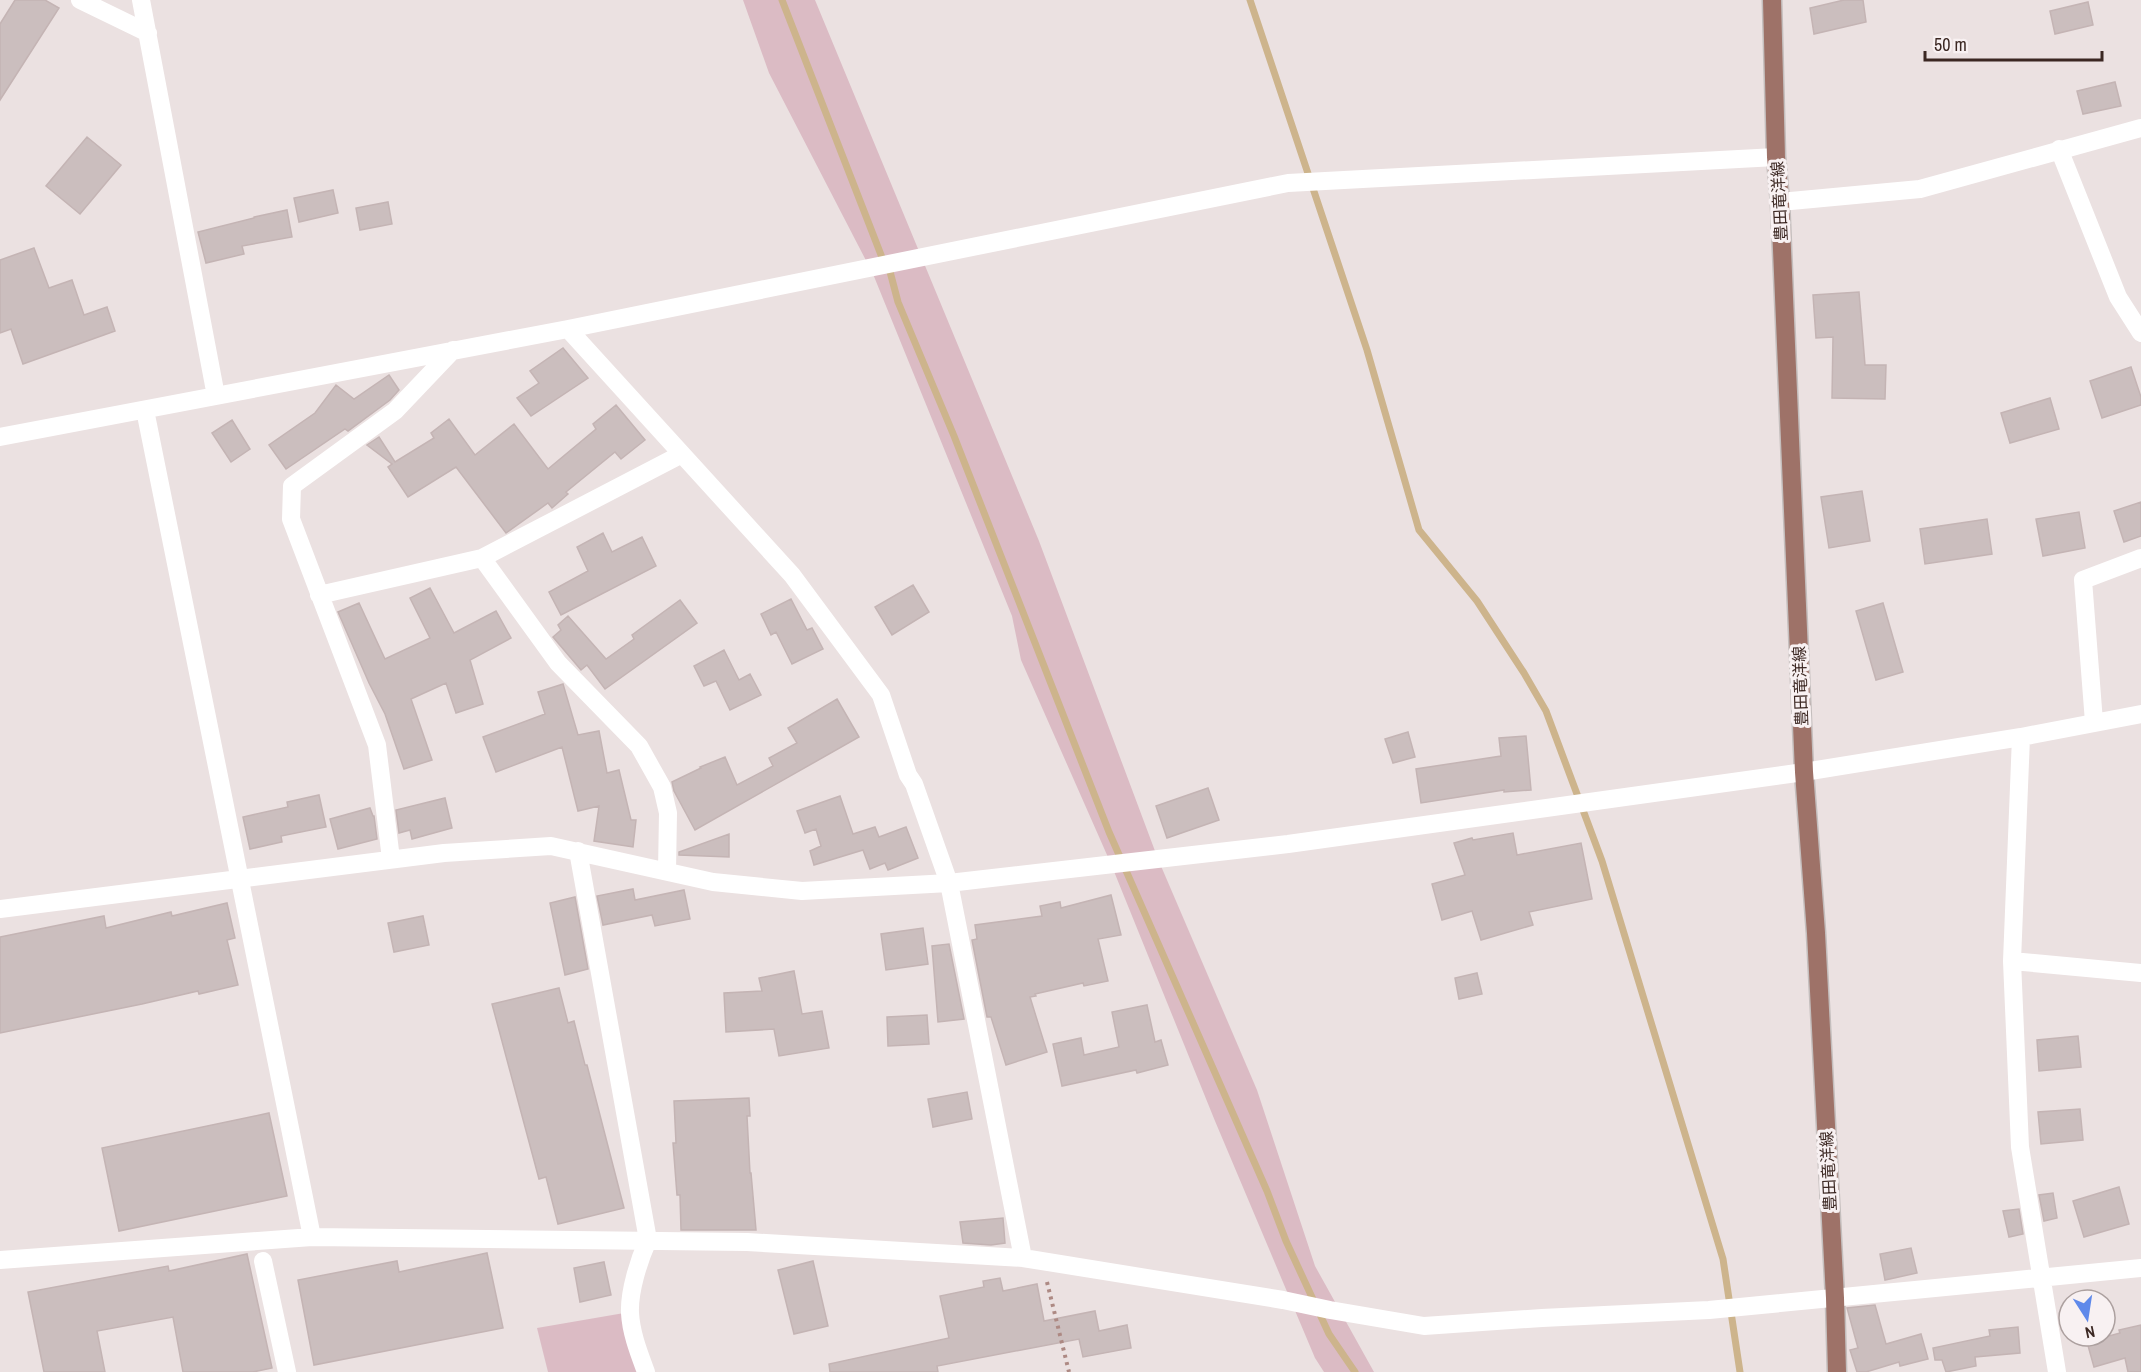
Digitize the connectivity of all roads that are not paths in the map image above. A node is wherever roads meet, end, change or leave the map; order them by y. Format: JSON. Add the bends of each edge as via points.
{"nodes":[{"id":1,"x":80,"y":0,"type":"edge"},
{"id":2,"x":141,"y":0,"type":"edge"},
{"id":3,"x":1772,"y":0,"type":"edge"},
{"id":4,"x":148,"y":33,"type":"junction"},
{"id":5,"x":2141,"y":128,"type":"edge"},
{"id":6,"x":2059,"y":149,"type":"junction"},
{"id":7,"x":1776,"y":157,"type":"junction"},
{"id":8,"x":1780,"y":202,"type":"junction"},
{"id":9,"x":568,"y":329,"type":"junction"},
{"id":10,"x":2141,"y":333,"type":"edge"},
{"id":11,"x":453,"y":350,"type":"junction"},
{"id":12,"x":216,"y":396,"type":"junction"},
{"id":13,"x":145,"y":410,"type":"junction"},
{"id":14,"x":0,"y":437,"type":"edge"},
{"id":15,"x":682,"y":454,"type":"junction"},
{"id":16,"x":482,"y":558,"type":"junction"},
{"id":17,"x":2141,"y":558,"type":"edge"},
{"id":18,"x":319,"y":595,"type":"junction"},
{"id":19,"x":2141,"y":714,"type":"edge"},
{"id":20,"x":2094,"y":722,"type":"junction"},
{"id":21,"x":2021,"y":736,"type":"junction"},
{"id":22,"x":1804,"y":772,"type":"junction"},
{"id":23,"x":578,"y":851,"type":"junction"},
{"id":24,"x":391,"y":859,"type":"junction"},
{"id":25,"x":667,"y":871,"type":"junction"},
{"id":26,"x":239,"y":879,"type":"junction"},
{"id":27,"x":949,"y":883,"type":"junction"},
{"id":28,"x":0,"y":909,"type":"edge"},
{"id":29,"x":2012,"y":961,"type":"junction"},
{"id":30,"x":2141,"y":974,"type":"edge"},
{"id":31,"x":312,"y":1237,"type":"junction"},
{"id":32,"x":648,"y":1240,"type":"junction"},
{"id":33,"x":1023,"y":1258,"type":"junction"},
{"id":34,"x":0,"y":1260,"type":"edge"},
{"id":35,"x":263,"y":1261,"type":"dead end"},
{"id":36,"x":2141,"y":1268,"type":"edge"},
{"id":37,"x":2040,"y":1277,"type":"junction"},
{"id":38,"x":1835,"y":1298,"type":"junction"},
{"id":39,"x":287,"y":1372,"type":"edge"},
{"id":40,"x":646,"y":1372,"type":"edge"},
{"id":41,"x":1837,"y":1372,"type":"edge"},
{"id":42,"x":2057,"y":1372,"type":"edge"}],
"edges":[{"from":1,"to":4,"type":"street"},
{"from":2,"to":4,"type":"street"},
{"from":3,"to":7,"type":"main road","name":"豊田竜洋線"},
{"from":4,"to":12,"type":"street"},
{"from":5,"to":6,"type":"street"},
{"from":6,"to":8,"type":"street","via":[[1920,189]]},
{"from":6,"to":10,"type":"street","via":[[2118,297]]},
{"from":7,"to":8,"type":"main road","name":"豊田竜洋線"},
{"from":7,"to":9,"type":"street","via":[[1288,183]]},
{"from":8,"to":22,"type":"main road","name":"豊田竜洋線"},
{"from":9,"to":11,"type":"street"},
{"from":9,"to":15,"type":"street"},
{"from":11,"to":12,"type":"street"},
{"from":11,"to":18,"type":"street","via":[[395,411],[292,486],[291,519]]},
{"from":12,"to":13,"type":"street"},
{"from":13,"to":14,"type":"street"},
{"from":13,"to":26,"type":"street"},
{"from":15,"to":16,"type":"street"},
{"from":15,"to":27,"type":"street","via":[[792,574],[881,695]]},
{"from":16,"to":18,"type":"street"},
{"from":16,"to":25,"type":"street","via":[[558,663],[639,746],[662,787],[668,813]]},
{"from":17,"to":20,"type":"street","via":[[2083,580]]},
{"from":18,"to":24,"type":"street","via":[[377,745]]},
{"from":19,"to":20,"type":"street"},
{"from":20,"to":21,"type":"street"},
{"from":21,"to":22,"type":"street"},
{"from":21,"to":29,"type":"street"},
{"from":22,"to":27,"type":"street","via":[[1288,844]]},
{"from":22,"to":38,"type":"main road","name":"豊田竜洋線"},
{"from":23,"to":24,"type":"street","via":[[551,846]]},
{"from":23,"to":25,"type":"street"},
{"from":23,"to":32,"type":"street"},
{"from":24,"to":26,"type":"street"},
{"from":25,"to":27,"type":"street","via":[[712,882],[802,891]]},
{"from":26,"to":28,"type":"street"},
{"from":26,"to":31,"type":"street"},
{"from":27,"to":33,"type":"street"},
{"from":29,"to":30,"type":"street"},
{"from":29,"to":37,"type":"street","via":[[2020,1147]]},
{"from":31,"to":32,"type":"street"},
{"from":31,"to":34,"type":"street"},
{"from":32,"to":33,"type":"street"},
{"from":32,"to":40,"type":"street","via":[[635,1275],[630,1312]]},
{"from":33,"to":38,"type":"street","via":[[1424,1326],[1709,1310]]},
{"from":35,"to":39,"type":"street"},
{"from":36,"to":37,"type":"street"},
{"from":37,"to":38,"type":"street"},
{"from":37,"to":42,"type":"street"},
{"from":38,"to":41,"type":"main road","name":"豊田竜洋線"}]}
